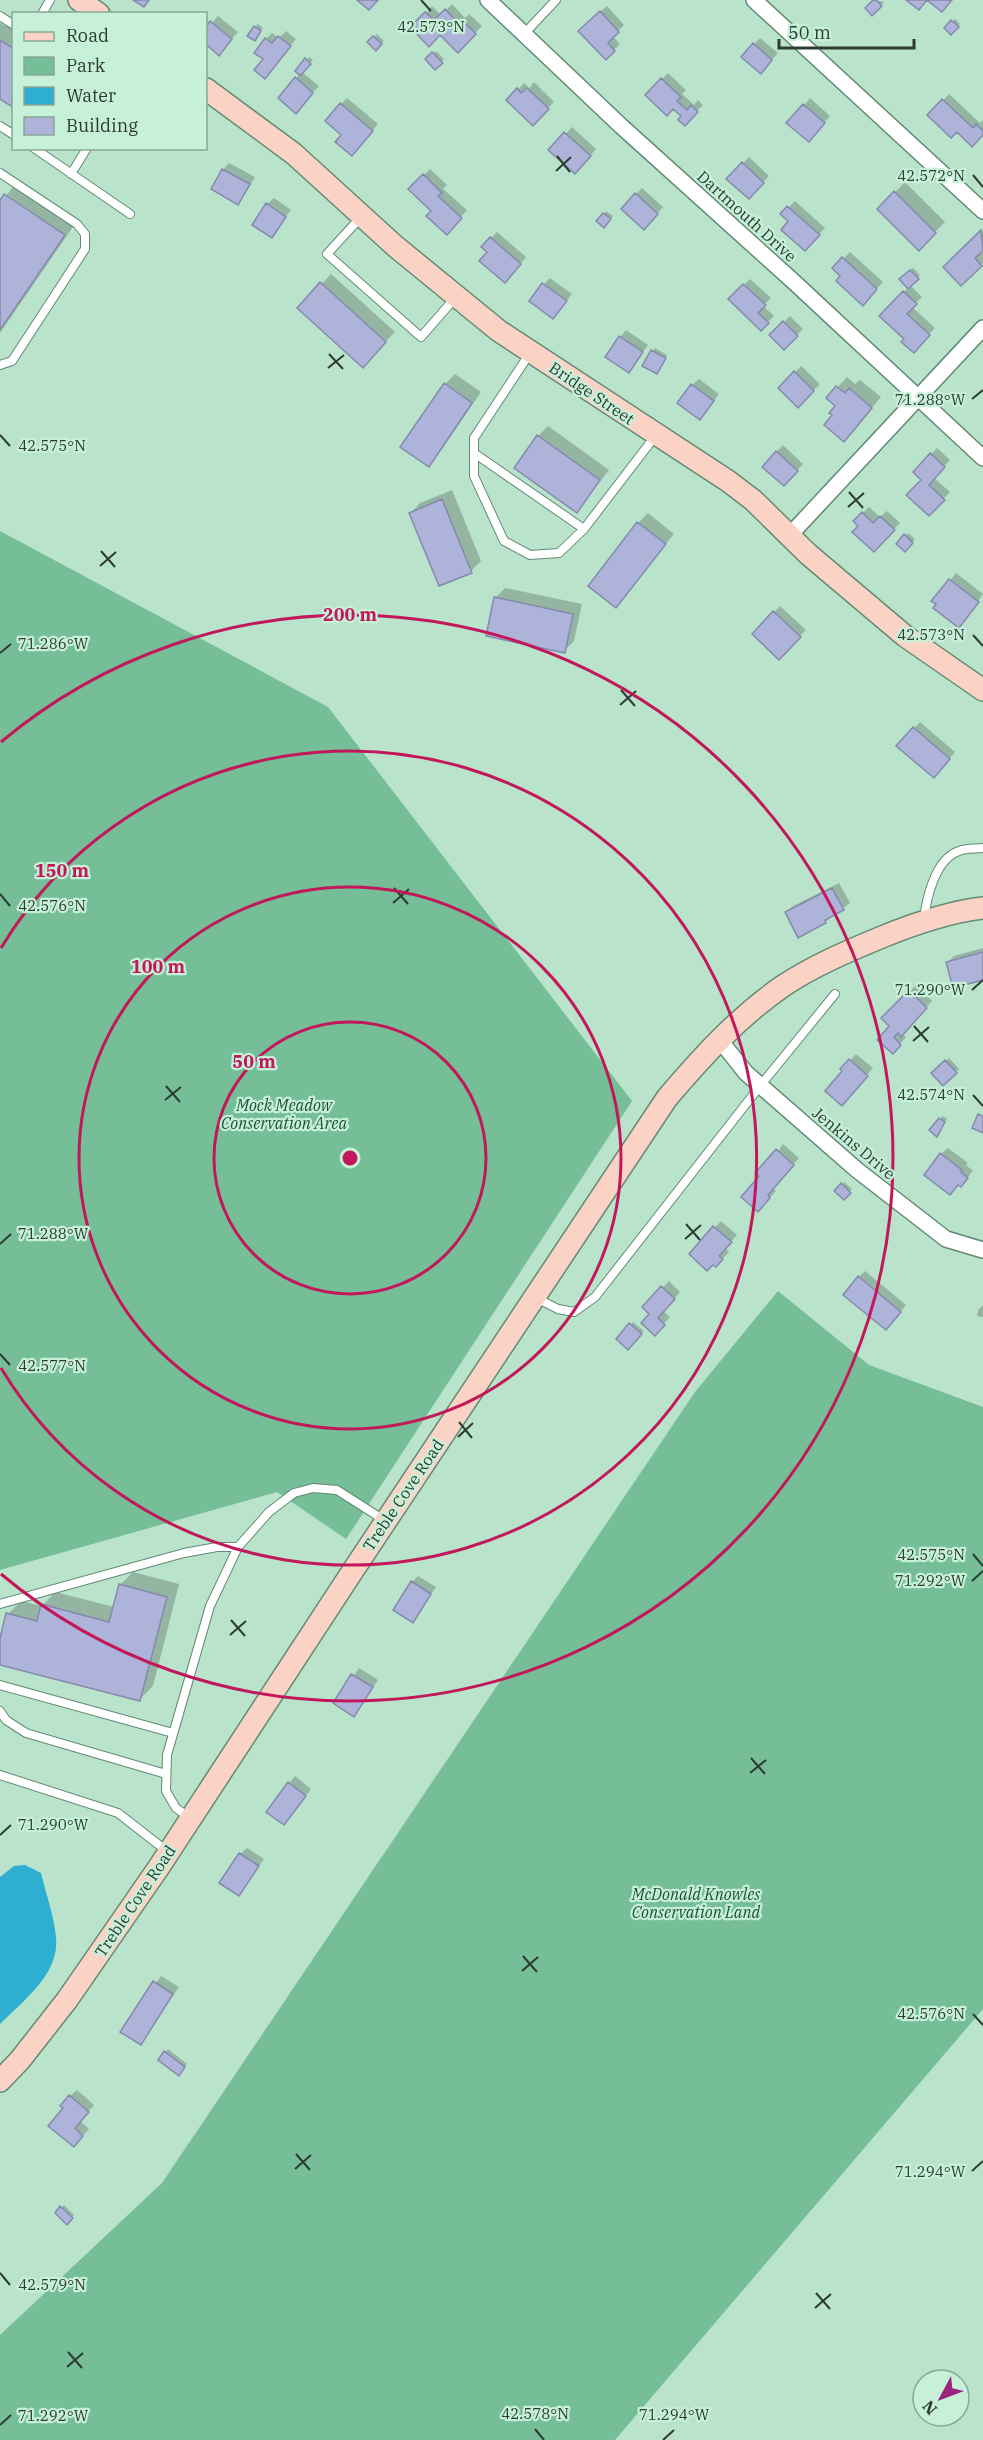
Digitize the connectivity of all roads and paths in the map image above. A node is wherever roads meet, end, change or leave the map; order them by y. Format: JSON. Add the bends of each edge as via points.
{"nodes":[{"id":1,"x":79,"y":0,"type":"edge"},
{"id":2,"x":488,"y":0,"type":"edge"},
{"id":3,"x":556,"y":0,"type":"edge"},
{"id":4,"x":754,"y":0,"type":"edge"},
{"id":5,"x":96,"y":12,"type":"edge"},
{"id":6,"x":524,"y":34,"type":"junction"},
{"id":7,"x":207,"y":90,"type":"edge"},
{"id":8,"x":37,"y":150,"type":"edge"},
{"id":9,"x":86,"y":150,"type":"edge"},
{"id":10,"x":0,"y":173,"type":"edge"},
{"id":11,"x":71,"y":174,"type":"junction"},
{"id":12,"x":983,"y":211,"type":"edge"},
{"id":13,"x":130,"y":214,"type":"dead end"},
{"id":14,"x":362,"y":215,"type":"junction"},
{"id":15,"x":457,"y":296,"type":"junction"},
{"id":16,"x":983,"y":328,"type":"edge"},
{"id":17,"x":530,"y":352,"type":"junction"},
{"id":18,"x":0,"y":365,"type":"edge"},
{"id":19,"x":919,"y":397,"type":"junction"},
{"id":20,"x":656,"y":435,"type":"junction"},
{"id":21,"x":474,"y":453,"type":"junction"},
{"id":22,"x":983,"y":458,"type":"edge"},
{"id":23,"x":584,"y":529,"type":"junction"},
{"id":24,"x":789,"y":536,"type":"junction"},
{"id":25,"x":983,"y":690,"type":"edge"},
{"id":26,"x":983,"y":848,"type":"edge"},
{"id":27,"x":983,"y":908,"type":"edge"},
{"id":28,"x":923,"y":922,"type":"junction"},
{"id":29,"x":835,"y":994,"type":"dead end"},
{"id":30,"x":718,"y":1039,"type":"junction"},
{"id":31,"x":760,"y":1086,"type":"junction"},
{"id":32,"x":983,"y":1250,"type":"edge"},
{"id":33,"x":534,"y":1298,"type":"junction"},
{"id":34,"x":385,"y":1521,"type":"junction"},
{"id":35,"x":238,"y":1547,"type":"junction"},
{"id":36,"x":0,"y":1604,"type":"edge"},
{"id":37,"x":0,"y":1685,"type":"edge"},
{"id":38,"x":0,"y":1711,"type":"edge"},
{"id":39,"x":3,"y":1722,"type":"edge"},
{"id":40,"x":173,"y":1733,"type":"junction"},
{"id":41,"x":166,"y":1774,"type":"junction"},
{"id":42,"x":0,"y":1775,"type":"edge"},
{"id":43,"x":191,"y":1819,"type":"junction"},
{"id":44,"x":169,"y":1852,"type":"junction"},
{"id":45,"x":0,"y":2080,"type":"edge"}],
"edges":[{"from":1,"to":5,"type":"main road"},
{"from":2,"to":6,"type":"street","name":"Dartmouth Drive"},
{"from":3,"to":6,"type":"lane"},
{"from":4,"to":12,"type":"street"},
{"from":6,"to":19,"type":"street","name":"Dartmouth Drive"},
{"from":7,"to":14,"type":"main road","name":"Bridge Street","via":[[294,154]]},
{"from":8,"to":11,"type":"lane"},
{"from":9,"to":11,"type":"lane"},
{"from":10,"to":18,"type":"lane","via":[[77,224],[85,234],[85,249],[12,361]]},
{"from":11,"to":13,"type":"lane"},
{"from":14,"to":15,"type":"main road","name":"Bridge Street"},
{"from":14,"to":15,"type":"lane","via":[[327,254],[421,338]]},
{"from":15,"to":17,"type":"main road","name":"Bridge Street"},
{"from":16,"to":19,"type":"street"},
{"from":17,"to":20,"type":"main road","name":"Bridge Street"},
{"from":17,"to":21,"type":"lane","via":[[474,438]]},
{"from":19,"to":22,"type":"street","name":"Dartmouth Drive"},
{"from":19,"to":24,"type":"street"},
{"from":20,"to":23,"type":"lane"},
{"from":20,"to":24,"type":"main road","name":"Bridge Street","via":[[728,481]]},
{"from":21,"to":23,"type":"lane"},
{"from":21,"to":23,"type":"lane","via":[[474,476],[504,541],[530,555],[559,553]]},
{"from":24,"to":25,"type":"main road","name":"Bridge Street","via":[[905,636]]},
{"from":26,"to":28,"type":"lane","via":[[957,851],[947,860],[926,898]]},
{"from":27,"to":28,"type":"main road","name":"Treble Cove Road"},
{"from":28,"to":30,"type":"main road","name":"Treble Cove Road","via":[[834,957],[783,986]]},
{"from":29,"to":31,"type":"lane"},
{"from":30,"to":31,"type":"street","name":"Jenkins Drive"},
{"from":30,"to":33,"type":"main road","name":"Treble Cove Road","via":[[667,1098]]},
{"from":31,"to":32,"type":"street","name":"Jenkins Drive","via":[[933,1230],[952,1242]]},
{"from":31,"to":33,"type":"lane","via":[[595,1297],[574,1312]]},
{"from":33,"to":34,"type":"main road","name":"Treble Cove Road"},
{"from":34,"to":35,"type":"lane","via":[[337,1490],[313,1488],[294,1493],[269,1512]]},
{"from":34,"to":43,"type":"main road","name":"Treble Cove Road"},
{"from":35,"to":36,"type":"lane","via":[[184,1553]]},
{"from":35,"to":40,"type":"lane","via":[[210,1606]]},
{"from":37,"to":40,"type":"lane"},
{"from":38,"to":39,"type":"lane"},
{"from":39,"to":41,"type":"lane","via":[[26,1733]]},
{"from":40,"to":41,"type":"lane"},
{"from":41,"to":43,"type":"lane","via":[[166,1791],[176,1808]]},
{"from":42,"to":44,"type":"lane","via":[[118,1813]]},
{"from":43,"to":44,"type":"main road","name":"Treble Cove Road"},
{"from":44,"to":45,"type":"main road","name":"Treble Cove Road","via":[[67,2000]]}]}
